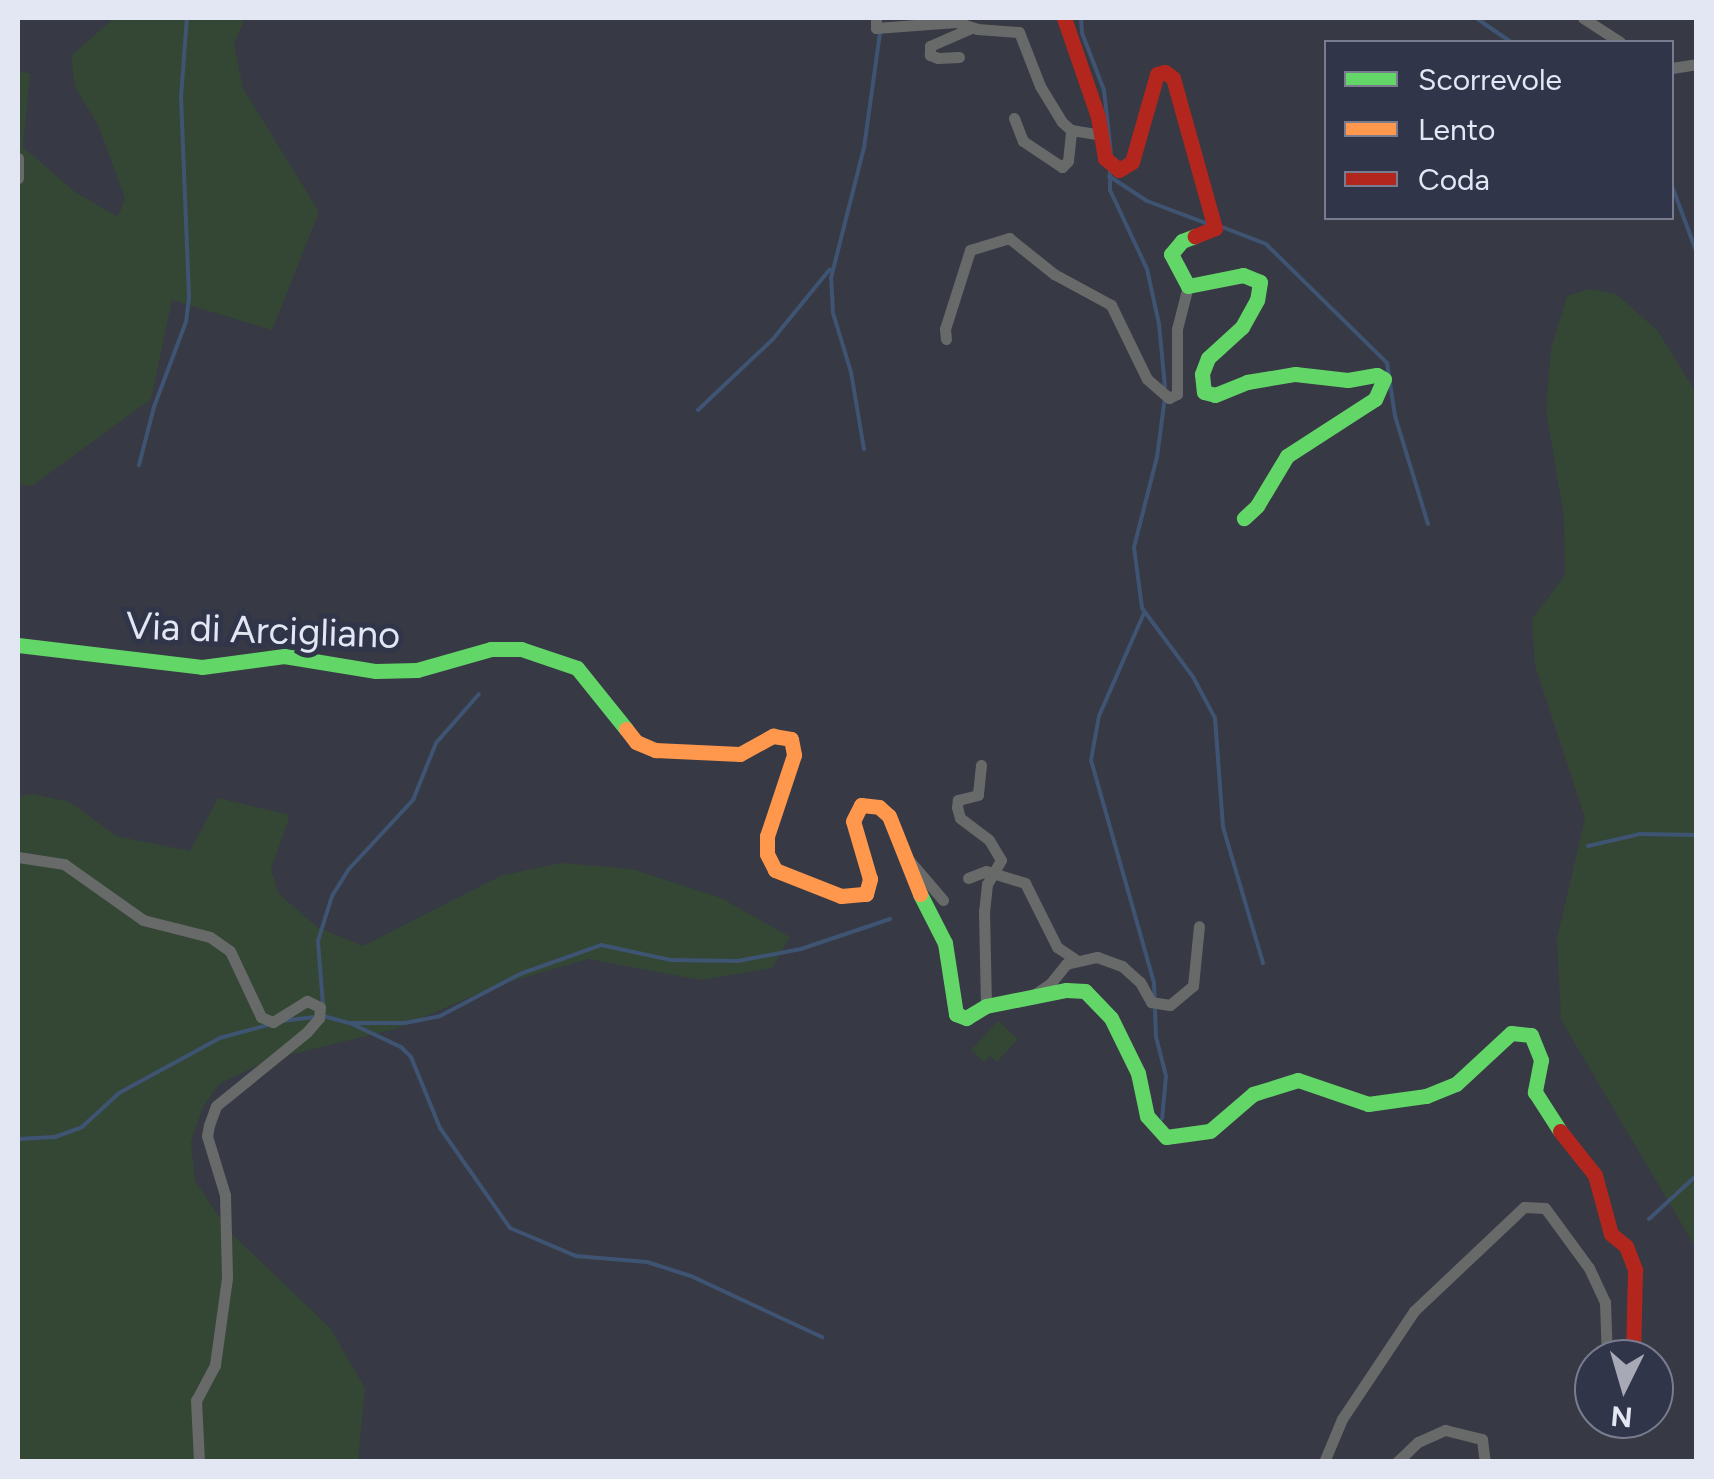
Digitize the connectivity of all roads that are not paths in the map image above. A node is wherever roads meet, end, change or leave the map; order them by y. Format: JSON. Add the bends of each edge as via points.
{"nodes":[{"id":1,"x":876,"y":18,"type":"edge"},
{"id":2,"x":1064,"y":18,"type":"edge"},
{"id":3,"x":1583,"y":18,"type":"edge"},
{"id":4,"x":972,"y":28,"type":"junction"},
{"id":5,"x":1617,"y":40,"type":"edge"},
{"id":6,"x":959,"y":57,"type":"dead end"},
{"id":7,"x":1014,"y":118,"type":"dead end"},
{"id":8,"x":1071,"y":130,"type":"junction"},
{"id":9,"x":1102,"y":135,"type":"junction"},
{"id":10,"x":18,"y":158,"type":"edge"},
{"id":11,"x":18,"y":178,"type":"edge"},
{"id":12,"x":1188,"y":286,"type":"junction"},
{"id":13,"x":946,"y":340,"type":"dead end"},
{"id":14,"x":1244,"y":518,"type":"dead end"},
{"id":15,"x":18,"y":644,"type":"edge"},
{"id":16,"x":981,"y":765,"type":"dead end"},
{"id":17,"x":902,"y":851,"type":"junction"},
{"id":18,"x":18,"y":856,"type":"edge"},
{"id":19,"x":997,"y":874,"type":"junction"},
{"id":20,"x":968,"y":878,"type":"dead end"},
{"id":21,"x":943,"y":900,"type":"dead end"},
{"id":22,"x":1198,"y":926,"type":"dead end"},
{"id":23,"x":1075,"y":959,"type":"junction"},
{"id":24,"x":1027,"y":998,"type":"junction"},
{"id":25,"x":986,"y":1006,"type":"junction"},
{"id":26,"x":1607,"y":1339,"type":"edge"},
{"id":27,"x":1633,"y":1339,"type":"edge"},
{"id":28,"x":199,"y":1462,"type":"edge"},
{"id":29,"x":1324,"y":1462,"type":"edge"},
{"id":30,"x":1397,"y":1462,"type":"edge"},
{"id":31,"x":1485,"y":1462,"type":"edge"}],
"edges":[{"from":1,"to":4,"type":"street","via":[[876,28],[948,22]]},
{"from":2,"to":9,"type":"street"},
{"from":3,"to":5,"type":"street"},
{"from":4,"to":6,"type":"street","via":[[930,46],[930,55]]},
{"from":4,"to":8,"type":"street","via":[[1022,34],[1040,86]]},
{"from":7,"to":8,"type":"street","via":[[1023,142],[1062,167]]},
{"from":8,"to":9,"type":"street"},
{"from":9,"to":12,"type":"street","via":[[1105,158],[1119,170],[1132,162],[1158,74],[1172,78],[1215,228],[1182,241],[1171,254]]},
{"from":10,"to":11,"type":"street"},
{"from":12,"to":13,"type":"street","via":[[1176,329],[1177,394],[1169,398],[1147,379],[1112,305],[1054,274],[1009,238],[970,250]]},
{"from":12,"to":14,"type":"street","via":[[1249,274],[1260,286],[1242,327],[1208,358],[1204,392],[1215,395],[1295,374],[1384,379],[1375,399],[1286,456]]},
{"from":15,"to":17,"type":"street","name":"Via di Arcigliano","via":[[202,667],[284,656],[394,672],[492,649],[522,649],[577,668],[636,742],[656,750],[740,754],[773,736],[792,740],[794,755],[766,845],[770,862],[786,878],[848,897],[866,894],[870,879],[853,821],[866,804],[890,816]]},
{"from":16,"to":19,"type":"street","via":[[978,795],[958,800],[957,807],[1001,860]]},
{"from":17,"to":21,"type":"street"},
{"from":17,"to":25,"type":"street","name":"Via di Arcigliano","via":[[944,942],[956,1014],[966,1018]]},
{"from":18,"to":28,"type":"street","via":[[64,864],[144,920],[210,937],[230,950],[261,1017],[273,1022],[307,1001],[319,1014],[216,1106],[209,1126],[225,1195],[227,1278],[215,1364],[196,1400]]},
{"from":19,"to":20,"type":"street"},
{"from":19,"to":23,"type":"street","via":[[1025,884],[1058,947]]},
{"from":19,"to":25,"type":"street","via":[[987,884],[983,918]]},
{"from":22,"to":23,"type":"street","via":[[1192,986],[1170,1005],[1151,1002],[1122,966],[1097,957]]},
{"from":23,"to":24,"type":"street"},
{"from":24,"to":25,"type":"street"},
{"from":24,"to":27,"type":"street","via":[[1078,988],[1099,1001],[1138,1072],[1147,1116],[1166,1137],[1210,1131],[1253,1094],[1298,1080],[1368,1104],[1426,1096],[1456,1084],[1510,1033],[1531,1035],[1541,1060],[1534,1092],[1595,1176],[1611,1234],[1626,1246],[1635,1270]]},
{"from":26,"to":29,"type":"street","via":[[1605,1302],[1589,1268],[1546,1208],[1524,1207],[1414,1311],[1342,1419]]},
{"from":30,"to":31,"type":"street","via":[[1444,1430],[1482,1439]]}]}
